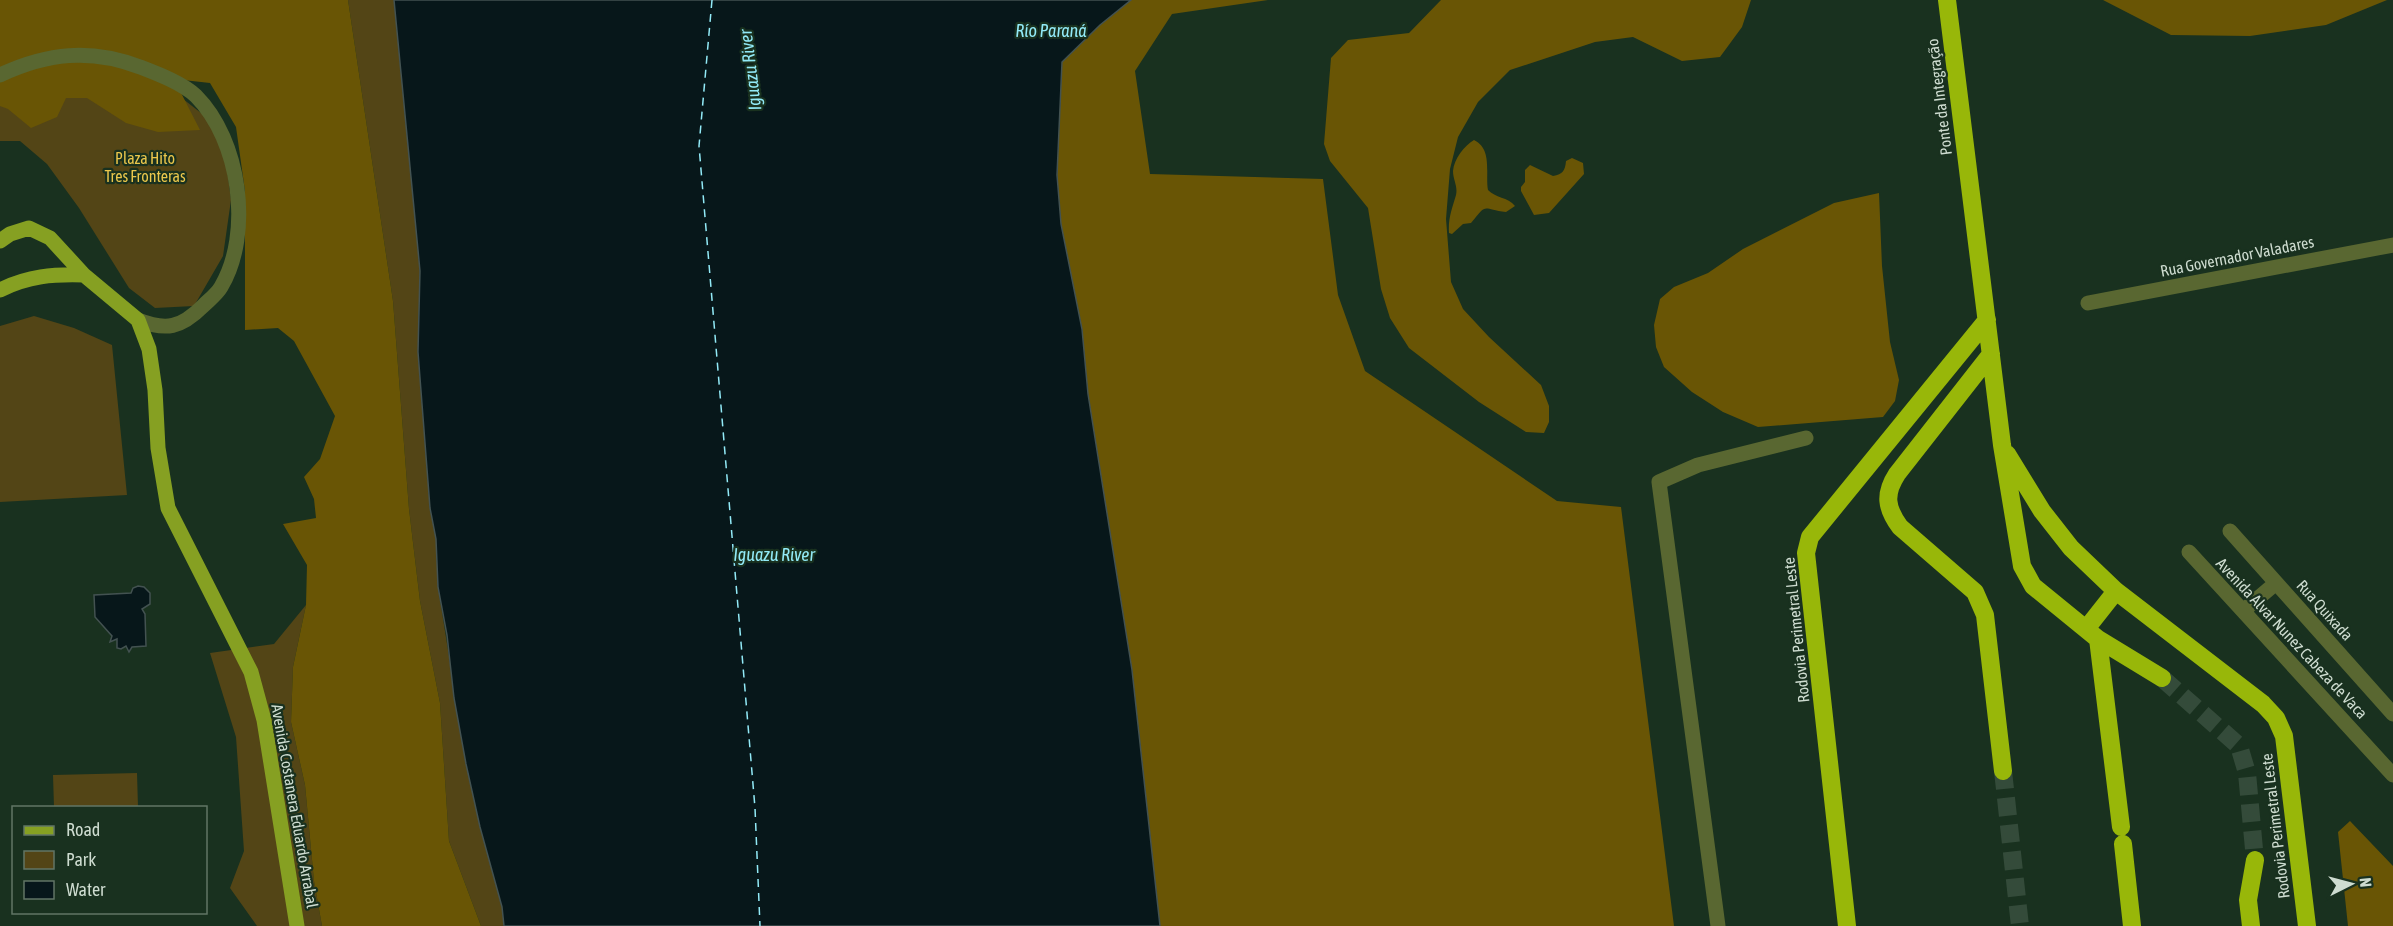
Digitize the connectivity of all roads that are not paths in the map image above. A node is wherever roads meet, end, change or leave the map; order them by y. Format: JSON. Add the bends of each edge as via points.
{"nodes":[{"id":1,"x":1947,"y":0,"type":"edge"},
{"id":2,"x":0,"y":75,"type":"edge"},
{"id":3,"x":1970,"y":189,"type":"joint"},
{"id":4,"x":0,"y":241,"type":"edge"},
{"id":5,"x":2393,"y":245,"type":"edge"},
{"id":6,"x":84,"y":275,"type":"junction"},
{"id":7,"x":0,"y":290,"type":"edge"},
{"id":8,"x":2088,"y":303,"type":"dead end"},
{"id":9,"x":138,"y":320,"type":"junction"},
{"id":10,"x":1987,"y":320,"type":"junction"},
{"id":11,"x":1991,"y":354,"type":"junction"},
{"id":12,"x":1806,"y":438,"type":"dead end"},
{"id":13,"x":2002,"y":445,"type":"junction"},
{"id":14,"x":2230,"y":531,"type":"dead end"},
{"id":15,"x":2188,"y":552,"type":"dead end"},
{"id":16,"x":2276,"y":583,"type":"junction"},
{"id":17,"x":2116,"y":591,"type":"junction"},
{"id":18,"x":2243,"y":611,"type":"junction"},
{"id":19,"x":2092,"y":634,"type":"junction"},
{"id":20,"x":2163,"y":678,"type":"tunnel mouth"},
{"id":21,"x":2393,"y":714,"type":"edge"},
{"id":22,"x":2003,"y":771,"type":"tunnel mouth"},
{"id":23,"x":2393,"y":775,"type":"edge"},
{"id":24,"x":2255,"y":860,"type":"tunnel mouth"},
{"id":25,"x":297,"y":926,"type":"edge"},
{"id":26,"x":1718,"y":926,"type":"edge"},
{"id":27,"x":1847,"y":926,"type":"edge"},
{"id":28,"x":2132,"y":926,"type":"edge"},
{"id":29,"x":2251,"y":926,"type":"edge"},
{"id":30,"x":2307,"y":926,"type":"edge"}],
"edges":[{"from":1,"to":3,"type":"highway","name":"Ponte da Integração"},
{"from":2,"to":9,"type":"street","via":[[54,56],[122,60],[195,94],[213,117],[225,143],[238,192],[241,223],[234,257],[221,288],[190,319],[175,326],[155,327]]},
{"from":3,"to":10,"type":"highway","name":"Rodovia Perimetral Leste"},
{"from":4,"to":6,"type":"main road","via":[[29,228],[50,238]]},
{"from":5,"to":8,"type":"street","name":"Rua Governador Valadares"},
{"from":6,"to":7,"type":"main road","via":[[52,274],[21,280]]},
{"from":6,"to":9,"type":"main road"},
{"from":9,"to":25,"type":"main road","name":"Avenida Costanera Eduardo Arrabal","via":[[151,359],[158,448],[168,508],[251,672],[264,720]]},
{"from":10,"to":11,"type":"highway","name":"Rodovia Perimetral Leste"},
{"from":10,"to":27,"type":"highway","name":"Rodovia Perimetral Leste","via":[[1810,537],[1806,553]]},
{"from":11,"to":13,"type":"highway","name":"Rodovia Perimetral Leste"},
{"from":11,"to":22,"type":"highway","via":[[1897,474],[1888,499],[1891,514],[1900,527],[1975,592],[1985,615]]},
{"from":12,"to":26,"type":"street","via":[[1698,465],[1659,482]]},
{"from":13,"to":17,"type":"highway","name":"Rodovia Perimetral Leste","via":[[2042,511],[2071,548]]},
{"from":13,"to":19,"type":"highway","name":"Rodovia Perimetral Leste","via":[[2022,566],[2033,586]]},
{"from":14,"to":16,"type":"street","name":"Rua Quixada"},
{"from":15,"to":18,"type":"street","name":"Avenida Alvar Nunez Cabeza de Vaca"},
{"from":16,"to":18,"type":"street"},
{"from":16,"to":21,"type":"street","name":"Rua Quixada"},
{"from":17,"to":19,"type":"highway"},
{"from":17,"to":30,"type":"highway","name":"Rodovia Perimetral Leste","via":[[2264,704],[2276,718],[2284,736]]},
{"from":18,"to":23,"type":"street","name":"Avenida Alvar Nunez Cabeza de Vaca"},
{"from":19,"to":20,"type":"highway","name":"Rodovia Perimetral Leste"},
{"from":19,"to":28,"type":"highway"},
{"from":24,"to":29,"type":"highway","name":"Rodovia Perimetral Leste","via":[[2248,900]]}]}
